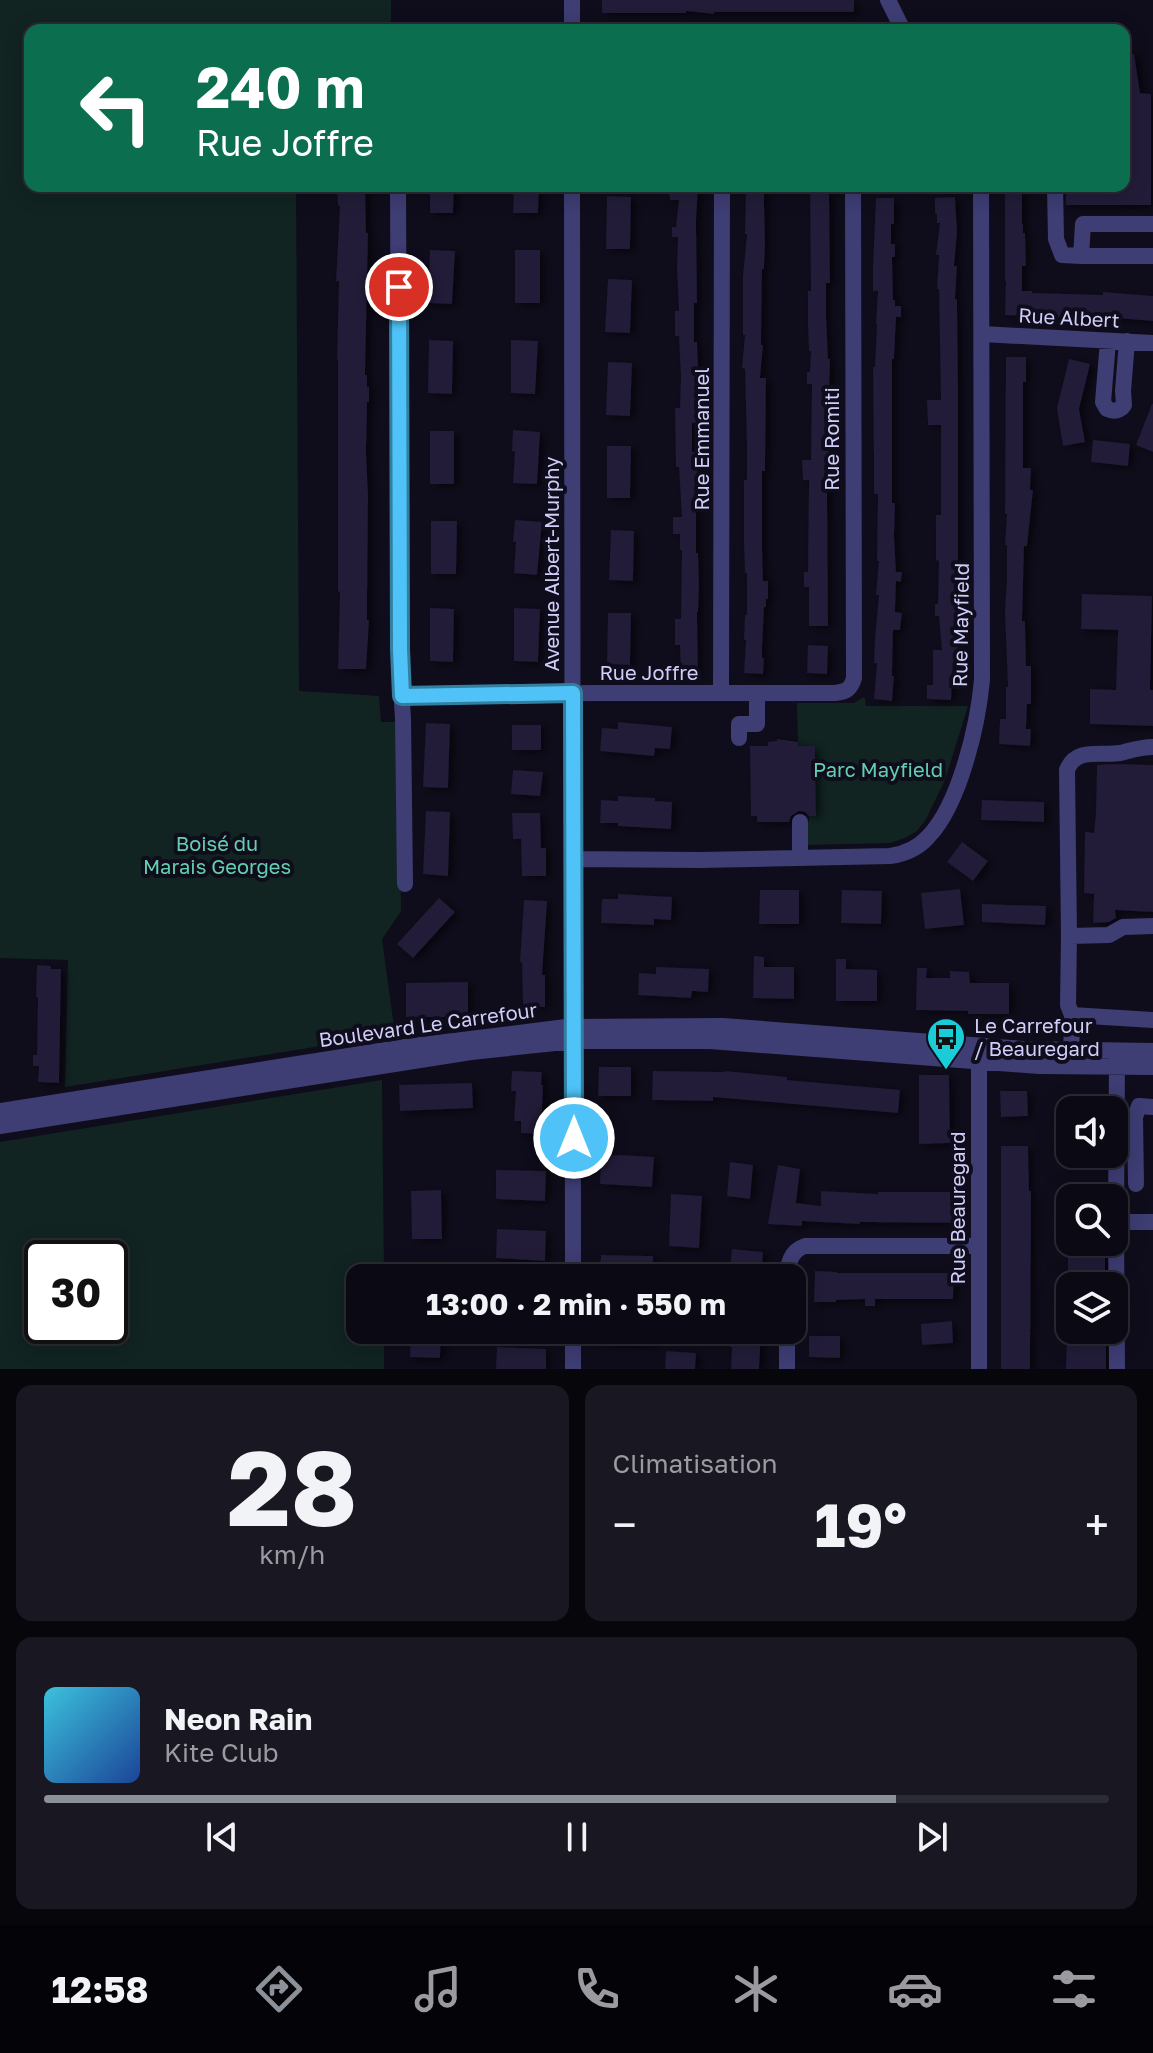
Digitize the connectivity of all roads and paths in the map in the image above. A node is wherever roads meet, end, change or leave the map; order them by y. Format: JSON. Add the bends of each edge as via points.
{"nodes":[{"id":1,"x":572,"y":0,"type":"edge"},
{"id":2,"x":888,"y":0,"type":"edge"},
{"id":3,"x":572,"y":24,"type":"edge"},
{"id":4,"x":899,"y":24,"type":"edge"},
{"id":5,"x":398,"y":192,"type":"edge"},
{"id":6,"x":572,"y":192,"type":"edge"},
{"id":7,"x":722,"y":192,"type":"edge"},
{"id":8,"x":853,"y":192,"type":"edge"},
{"id":9,"x":981,"y":192,"type":"edge"},
{"id":10,"x":1055,"y":192,"type":"edge"},
{"id":11,"x":1153,"y":224,"type":"edge"},
{"id":12,"x":1081,"y":256,"type":"junction"},
{"id":13,"x":1153,"y":256,"type":"edge"},
{"id":14,"x":982,"y":334,"type":"junction"},
{"id":15,"x":1108,"y":341,"type":"junction"},
{"id":16,"x":1127,"y":341,"type":"junction"},
{"id":17,"x":1153,"y":343,"type":"edge"},
{"id":18,"x":847,"y":690,"type":"joint"},
{"id":19,"x":573,"y":693,"type":"junction"},
{"id":20,"x":721,"y":693,"type":"junction"},
{"id":21,"x":757,"y":693,"type":"junction"},
{"id":22,"x":402,"y":696,"type":"junction"},
{"id":23,"x":739,"y":738,"type":"dead end"},
{"id":24,"x":1153,"y":747,"type":"edge"},
{"id":25,"x":800,"y":822,"type":"dead end"},
{"id":26,"x":800,"y":857,"type":"junction"},
{"id":27,"x":573,"y":859,"type":"junction"},
{"id":28,"x":405,"y":884,"type":"dead end"},
{"id":29,"x":1153,"y":926,"type":"edge"},
{"id":30,"x":1069,"y":936,"type":"junction"},
{"id":31,"x":1072,"y":1015,"type":"junction"},
{"id":32,"x":1153,"y":1020,"type":"edge"},
{"id":33,"x":574,"y":1034,"type":"junction"},
{"id":34,"x":1153,"y":1051,"type":"edge"},
{"id":35,"x":979,"y":1054,"type":"junction"},
{"id":36,"x":1071,"y":1059,"type":"junction"},
{"id":37,"x":1117,"y":1059,"type":"junction"},
{"id":38,"x":1153,"y":1067,"type":"edge"},
{"id":39,"x":146,"y":1096,"type":"junction"},
{"id":40,"x":1153,"y":1107,"type":"edge"},
{"id":41,"x":0,"y":1111,"type":"edge"},
{"id":42,"x":0,"y":1126,"type":"edge"},
{"id":43,"x":1116,"y":1184,"type":"edge"},
{"id":44,"x":1136,"y":1184,"type":"dead end"},
{"id":45,"x":1128,"y":1222,"type":"edge"},
{"id":46,"x":1153,"y":1222,"type":"edge"},
{"id":47,"x":978,"y":1246,"type":"junction"},
{"id":48,"x":1116,"y":1256,"type":"edge"},
{"id":49,"x":573,"y":1264,"type":"edge"},
{"id":50,"x":789,"y":1264,"type":"edge"},
{"id":51,"x":573,"y":1344,"type":"edge"},
{"id":52,"x":787,"y":1344,"type":"edge"},
{"id":53,"x":573,"y":1369,"type":"edge"},
{"id":54,"x":787,"y":1369,"type":"edge"},
{"id":55,"x":979,"y":1369,"type":"edge"},
{"id":56,"x":1117,"y":1369,"type":"edge"}],
"edges":[{"from":1,"to":3,"type":"street"},
{"from":2,"to":4,"type":"street"},
{"from":5,"to":22,"type":"street"},
{"from":6,"to":19,"type":"street","name":"Avenue Albert-Murphy"},
{"from":7,"to":20,"type":"street","name":"Rue Emmanuel"},
{"from":8,"to":18,"type":"street","name":"Rue Romiti","via":[[854,678]]},
{"from":9,"to":14,"type":"street","name":"Rue Mayfield"},
{"from":10,"to":12,"type":"street","via":[[1056,239],[1062,255]]},
{"from":11,"to":12,"type":"street","via":[[1083,224]]},
{"from":12,"to":13,"type":"street"},
{"from":14,"to":15,"type":"street","name":"Rue Albert"},
{"from":14,"to":26,"type":"street","name":"Rue Mayfield","via":[[983,668],[961,775],[937,826],[914,848],[890,856]]},
{"from":15,"to":16,"type":"street","name":"Rue Albert"},
{"from":15,"to":16,"type":"street","via":[[1103,402],[1116,411],[1124,405]]},
{"from":16,"to":17,"type":"street","name":"Rue Albert"},
{"from":18,"to":21,"type":"street","name":"Rue Joffre"},
{"from":19,"to":20,"type":"street","name":"Rue Joffre"},
{"from":19,"to":22,"type":"street","name":"Rue Joffre"},
{"from":19,"to":27,"type":"street","name":"Avenue Albert-Murphy"},
{"from":20,"to":21,"type":"street","name":"Rue Joffre"},
{"from":21,"to":23,"type":"street","via":[[757,724],[739,724]]},
{"from":22,"to":28,"type":"street"},
{"from":24,"to":30,"type":"street","via":[[1083,755],[1068,765]]},
{"from":25,"to":26,"type":"street"},
{"from":26,"to":27,"type":"street","name":"Rue Mayfield"},
{"from":27,"to":33,"type":"street","name":"Avenue Albert-Murphy"},
{"from":29,"to":30,"type":"street"},
{"from":30,"to":31,"type":"street"},
{"from":31,"to":32,"type":"street"},
{"from":31,"to":36,"type":"street"},
{"from":33,"to":35,"type":"street","name":"Boulevard Le Carrefour"},
{"from":33,"to":39,"type":"street","name":"Boulevard Le Carrefour"},
{"from":33,"to":49,"type":"street","name":"Avenue Albert-Murphy"},
{"from":34,"to":37,"type":"street","name":"Boulevard Le Carrefour"},
{"from":35,"to":36,"type":"street","name":"Boulevard Le Carrefour"},
{"from":35,"to":47,"type":"street","name":"Rue Beauregard"},
{"from":36,"to":37,"type":"street","name":"Boulevard Le Carrefour"},
{"from":37,"to":38,"type":"street","name":"Boulevard Le Carrefour"},
{"from":37,"to":43,"type":"street"},
{"from":39,"to":41,"type":"street","name":"Boulevard Le Carrefour"},
{"from":39,"to":42,"type":"street","name":"Boulevard Le Carrefour"},
{"from":40,"to":44,"type":"street","via":[[1139,1106],[1135,1117]]},
{"from":45,"to":46,"type":"street"},
{"from":47,"to":50,"type":"street","via":[[805,1246]]},
{"from":47,"to":55,"type":"street","name":"Rue Beauregard"},
{"from":48,"to":56,"type":"street"},
{"from":51,"to":53,"type":"street"},
{"from":52,"to":54,"type":"street"}]}
